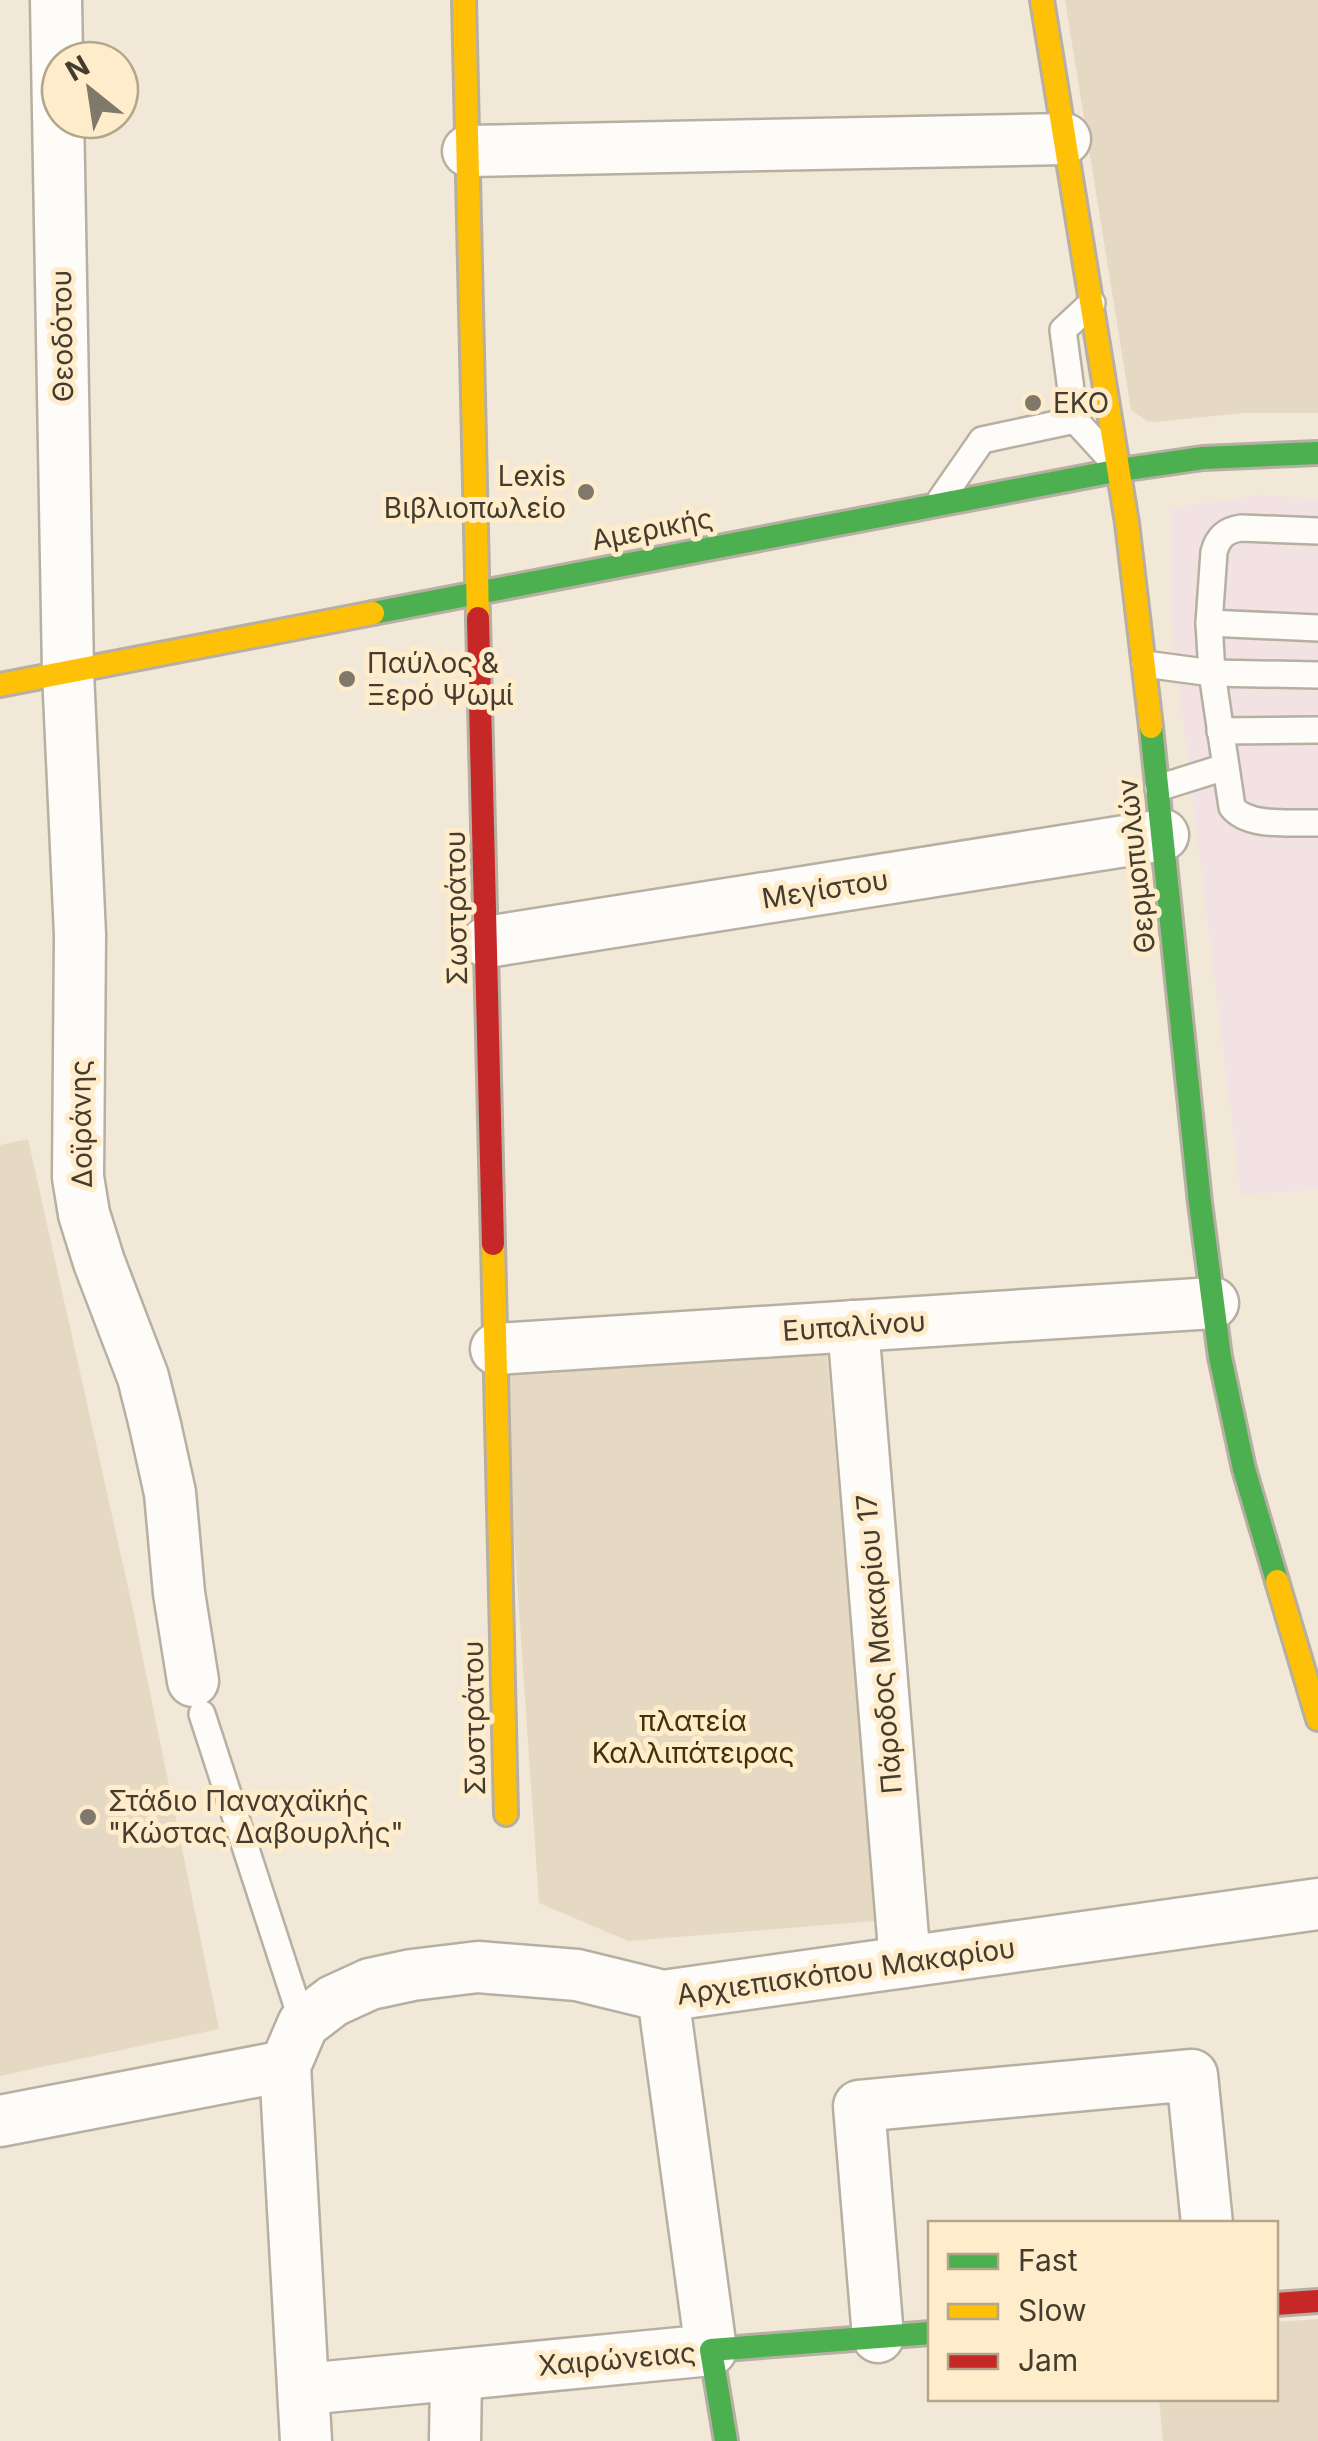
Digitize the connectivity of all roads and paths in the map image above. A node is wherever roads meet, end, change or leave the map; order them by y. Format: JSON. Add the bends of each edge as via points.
{"nodes":[{"id":1,"x":56,"y":0,"type":"edge"},
{"id":2,"x":464,"y":0,"type":"edge"},
{"id":3,"x":1042,"y":0,"type":"edge"},
{"id":4,"x":1064,"y":139,"type":"junction"},
{"id":5,"x":468,"y":152,"type":"junction"},
{"id":6,"x":1092,"y":304,"type":"junction"},
{"id":7,"x":1075,"y":420,"type":"junction"},
{"id":8,"x":1318,"y":453,"type":"edge"},
{"id":9,"x":1120,"y":470,"type":"junction"},
{"id":10,"x":937,"y":505,"type":"junction"},
{"id":11,"x":1318,"y":531,"type":"edge"},
{"id":12,"x":478,"y":593,"type":"junction"},
{"id":13,"x":1209,"y":623,"type":"junction"},
{"id":14,"x":1318,"y":628,"type":"edge"},
{"id":15,"x":1145,"y":664,"type":"junction"},
{"id":16,"x":68,"y":672,"type":"junction"},
{"id":17,"x":1212,"y":673,"type":"junction"},
{"id":18,"x":1318,"y":675,"type":"edge"},
{"id":19,"x":0,"y":686,"type":"edge"},
{"id":20,"x":1220,"y":730,"type":"junction"},
{"id":21,"x":1318,"y":730,"type":"edge"},
{"id":22,"x":1226,"y":767,"type":"junction"},
{"id":23,"x":1161,"y":812,"type":"junction"},
{"id":24,"x":1318,"y":823,"type":"edge"},
{"id":25,"x":487,"y":942,"type":"junction"},
{"id":26,"x":1212,"y":1304,"type":"junction"},
{"id":27,"x":852,"y":1326,"type":"junction"},
{"id":28,"x":496,"y":1350,"type":"junction"},
{"id":29,"x":198,"y":1698,"type":"joint"},
{"id":30,"x":1318,"y":1719,"type":"edge"},
{"id":31,"x":506,"y":1814,"type":"dead end"},
{"id":32,"x":1318,"y":1904,"type":"edge"},
{"id":33,"x":905,"y":1962,"type":"junction"},
{"id":34,"x":663,"y":1996,"type":"junction"},
{"id":35,"x":294,"y":2045,"type":"junction"},
{"id":36,"x":0,"y":2121,"type":"edge"},
{"id":37,"x":1207,"y":2221,"type":"edge"},
{"id":38,"x":1318,"y":2301,"type":"edge"},
{"id":39,"x":1278,"y":2304,"type":"edge"},
{"id":40,"x":928,"y":2332,"type":"edge"},
{"id":41,"x":878,"y":2337,"type":"junction"},
{"id":42,"x":711,"y":2350,"type":"junction"},
{"id":43,"x":456,"y":2374,"type":"junction"},
{"id":44,"x":304,"y":2388,"type":"junction"},
{"id":45,"x":306,"y":2441,"type":"edge"},
{"id":46,"x":455,"y":2441,"type":"edge"},
{"id":47,"x":726,"y":2441,"type":"edge"}],
"edges":[{"from":1,"to":16,"type":"street","name":"Θεοδότου"},
{"from":2,"to":5,"type":"street","name":"Σωστράτου"},
{"from":3,"to":4,"type":"street","name":"Θερμοπυλών"},
{"from":4,"to":5,"type":"street"},
{"from":4,"to":6,"type":"street","name":"Θερμοπυλών"},
{"from":5,"to":12,"type":"street","name":"Σωστράτου"},
{"from":6,"to":7,"type":"lane","via":[[1063,330]]},
{"from":6,"to":9,"type":"street","name":"Θερμοπυλών"},
{"from":7,"to":9,"type":"lane"},
{"from":7,"to":10,"type":"lane","via":[[982,440]]},
{"from":8,"to":9,"type":"street","name":"Αμερικής"},
{"from":9,"to":10,"type":"street","name":"Αμερικής"},
{"from":9,"to":15,"type":"street","name":"Θερμοπυλών"},
{"from":10,"to":12,"type":"street","name":"Αμερικής"},
{"from":11,"to":13,"type":"lane","via":[[1241,528],[1222,534],[1214,552]]},
{"from":12,"to":16,"type":"street","name":"Αμερικής"},
{"from":12,"to":25,"type":"street","name":"Σωστράτου"},
{"from":13,"to":14,"type":"lane"},
{"from":13,"to":17,"type":"lane"},
{"from":15,"to":17,"type":"lane"},
{"from":15,"to":23,"type":"street","name":"Θερμοπυλών"},
{"from":16,"to":19,"type":"street","name":"Αμερικής"},
{"from":16,"to":29,"type":"street","name":"Δοϊράνης","via":[[80,935],[78,1177],[84,1214],[155,1425]]},
{"from":17,"to":18,"type":"lane"},
{"from":17,"to":20,"type":"lane"},
{"from":20,"to":21,"type":"lane"},
{"from":20,"to":22,"type":"lane"},
{"from":22,"to":23,"type":"lane"},
{"from":22,"to":24,"type":"lane","via":[[1237,814]]},
{"from":23,"to":25,"type":"street","name":"Μεγίστου"},
{"from":23,"to":26,"type":"street","name":"Θερμοπυλών"},
{"from":25,"to":28,"type":"street","name":"Σωστράτου"},
{"from":26,"to":27,"type":"street","name":"Ευπαλίνου"},
{"from":26,"to":30,"type":"street","name":"Θερμοπυλών","via":[[1244,1469]]},
{"from":27,"to":28,"type":"street","name":"Ευπαλίνου"},
{"from":27,"to":33,"type":"street","name":"Πάροδος Μακαρίου 17"},
{"from":28,"to":31,"type":"street","name":"Σωστράτου"},
{"from":29,"to":35,"type":"lane"},
{"from":32,"to":33,"type":"street","name":"Αρχιεπισκόπου Μακαρίου"},
{"from":33,"to":34,"type":"street","name":"Αρχιεπισκόπου Μακαρίου"},
{"from":34,"to":35,"type":"street","name":"Αρχιεπισκόπου Μακαρίου","via":[[577,1975],[478,1967],[412,1975],[333,2000]]},
{"from":34,"to":42,"type":"street"},
{"from":35,"to":36,"type":"street","name":"Αρχιεπισκόπου Μακαρίου"},
{"from":35,"to":44,"type":"street"},
{"from":37,"to":41,"type":"street","via":[[1192,2075],[859,2106]]},
{"from":38,"to":39,"type":"street"},
{"from":40,"to":41,"type":"street","name":"Χαιρώνειας"},
{"from":41,"to":42,"type":"street","name":"Χαιρώνειας"},
{"from":42,"to":43,"type":"street","name":"Χαιρώνειας"},
{"from":42,"to":47,"type":"street"},
{"from":43,"to":44,"type":"street","name":"Χαιρώνειας"},
{"from":43,"to":46,"type":"street"},
{"from":44,"to":45,"type":"street"}]}
